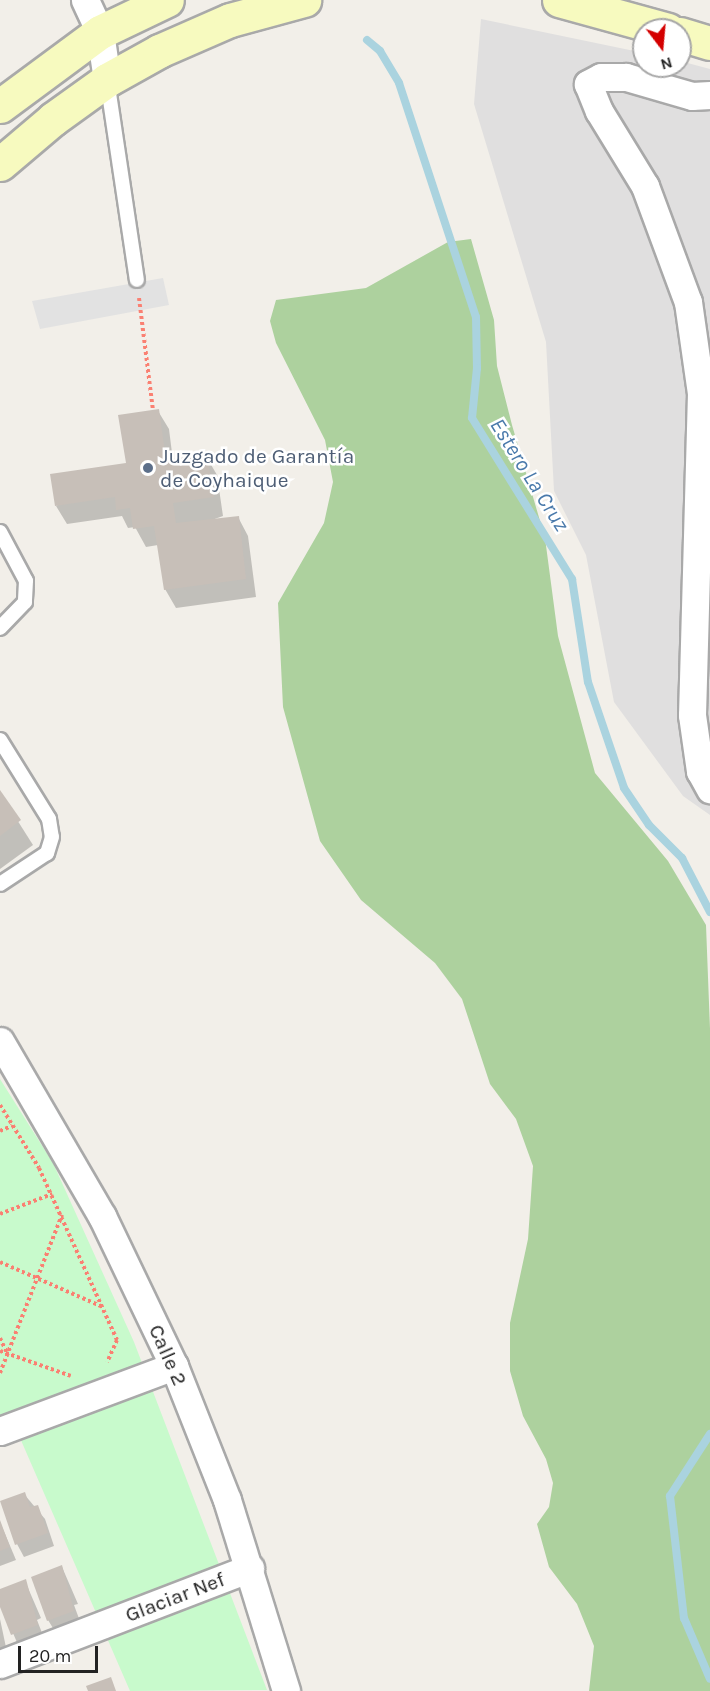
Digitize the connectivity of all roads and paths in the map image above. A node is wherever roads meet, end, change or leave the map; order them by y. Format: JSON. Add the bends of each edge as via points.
{"nodes":[{"id":1,"x":85,"y":0,"type":"edge"},
{"id":2,"x":167,"y":0,"type":"edge"},
{"id":3,"x":304,"y":0,"type":"edge"},
{"id":4,"x":559,"y":0,"type":"edge"},
{"id":5,"x":632,"y":20,"type":"edge"},
{"id":6,"x":100,"y":32,"type":"junction"},
{"id":7,"x":692,"y":38,"type":"edge"},
{"id":8,"x":710,"y":43,"type":"edge"},
{"id":9,"x":108,"y":80,"type":"junction"},
{"id":10,"x":710,"y":95,"type":"edge"},
{"id":11,"x":0,"y":106,"type":"edge"},
{"id":12,"x":0,"y":164,"type":"edge"},
{"id":13,"x":137,"y":280,"type":"joint"},
{"id":14,"x":153,"y":410,"type":"dead end"},
{"id":15,"x":0,"y":532,"type":"edge"},
{"id":16,"x":0,"y":628,"type":"edge"},
{"id":17,"x":0,"y":740,"type":"edge"},
{"id":18,"x":710,"y":789,"type":"edge"},
{"id":19,"x":0,"y":884,"type":"edge"},
{"id":20,"x":0,"y":1041,"type":"edge"},
{"id":21,"x":0,"y":1105,"type":"edge"},
{"id":22,"x":12,"y":1126,"type":"junction"},
{"id":23,"x":0,"y":1131,"type":"edge"},
{"id":24,"x":52,"y":1194,"type":"junction"},
{"id":25,"x":0,"y":1214,"type":"edge"},
{"id":26,"x":62,"y":1215,"type":"junction"},
{"id":27,"x":0,"y":1262,"type":"edge"},
{"id":28,"x":38,"y":1282,"type":"junction"},
{"id":29,"x":103,"y":1307,"type":"junction"},
{"id":30,"x":0,"y":1338,"type":"edge"},
{"id":31,"x":0,"y":1351,"type":"edge"},
{"id":32,"x":8,"y":1353,"type":"junction"},
{"id":33,"x":98,"y":1366,"type":"dead end"},
{"id":34,"x":174,"y":1366,"type":"junction"},
{"id":35,"x":0,"y":1373,"type":"edge"},
{"id":36,"x":81,"y":1373,"type":"dead end"},
{"id":37,"x":72,"y":1376,"type":"junction"},
{"id":38,"x":62,"y":1380,"type":"dead end"},
{"id":39,"x":0,"y":1431,"type":"edge"},
{"id":40,"x":250,"y":1568,"type":"junction"},
{"id":41,"x":0,"y":1664,"type":"edge"},
{"id":42,"x":286,"y":1691,"type":"edge"}],
"edges":[{"from":1,"to":6,"type":"street"},
{"from":2,"to":6,"type":"main road"},
{"from":3,"to":9,"type":"main road","via":[[230,20],[159,51]]},
{"from":4,"to":5,"type":"main road"},
{"from":6,"to":9,"type":"street"},
{"from":6,"to":11,"type":"main road"},
{"from":7,"to":8,"type":"main road"},
{"from":9,"to":12,"type":"main road"},
{"from":9,"to":13,"type":"lane"},
{"from":10,"to":18,"type":"street","via":[[692,96],[626,77],[601,77],[588,84],[598,111],[645,186],[688,302],[700,393],[692,715],[700,771]]},
{"from":13,"to":14,"type":"path"},
{"from":15,"to":16,"type":"lane","via":[[26,581],[25,602]]},
{"from":17,"to":19,"type":"lane","via":[[49,819],[52,837],[47,853]]},
{"from":20,"to":34,"type":"street","name":"Calle 2","via":[[102,1216]]},
{"from":21,"to":22,"type":"path"},
{"from":22,"to":23,"type":"path"},
{"from":22,"to":24,"type":"path"},
{"from":24,"to":25,"type":"path"},
{"from":24,"to":26,"type":"path"},
{"from":26,"to":28,"type":"path"},
{"from":26,"to":29,"type":"path"},
{"from":27,"to":28,"type":"path"},
{"from":28,"to":29,"type":"path"},
{"from":28,"to":32,"type":"path"},
{"from":29,"to":33,"type":"path","via":[[117,1340],[107,1363]]},
{"from":30,"to":32,"type":"path"},
{"from":31,"to":32,"type":"path"},
{"from":32,"to":35,"type":"path"},
{"from":32,"to":37,"type":"path"},
{"from":34,"to":39,"type":"street"},
{"from":34,"to":40,"type":"street","name":"Calle 2"},
{"from":36,"to":37,"type":"path"},
{"from":37,"to":38,"type":"path"},
{"from":40,"to":41,"type":"street","name":"Glaciar Nef"},
{"from":40,"to":42,"type":"street","name":"Calle 2"}]}
